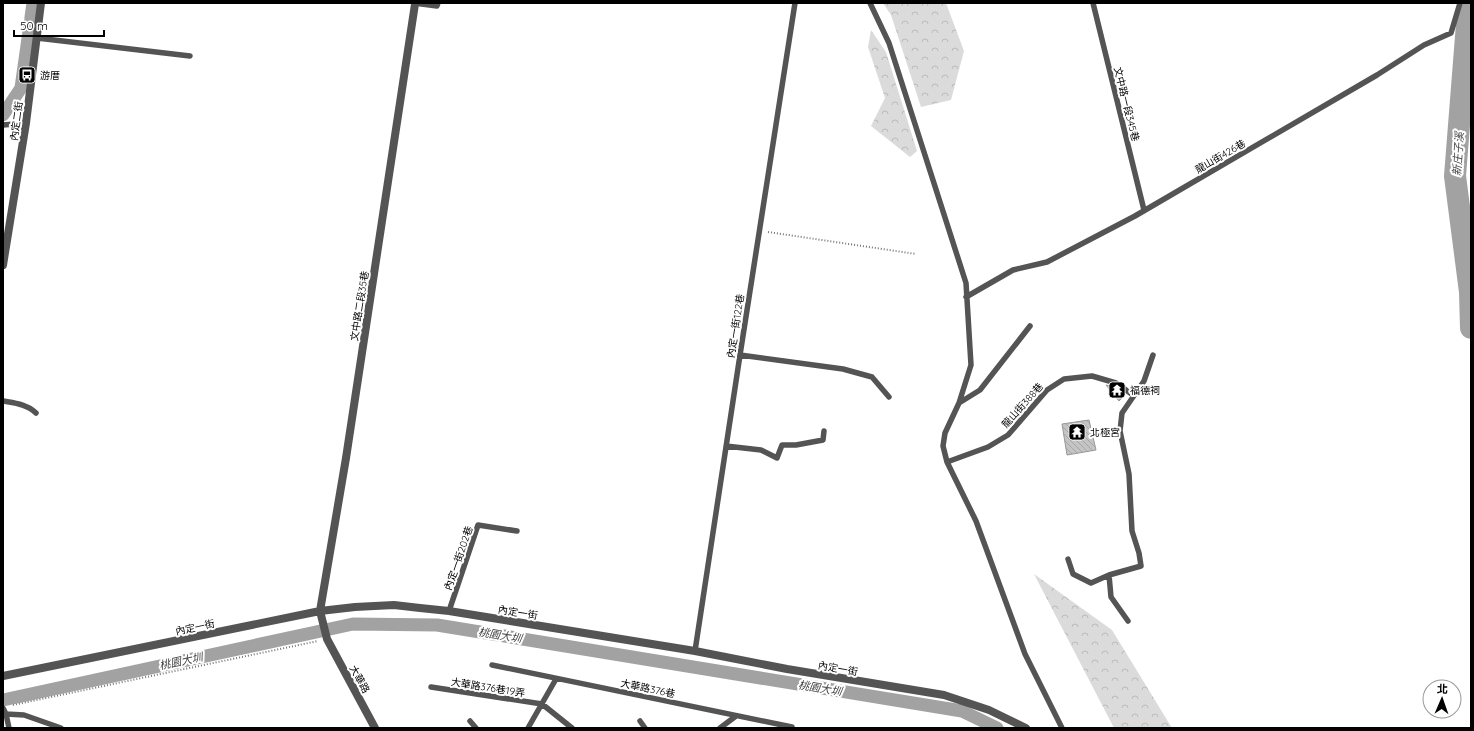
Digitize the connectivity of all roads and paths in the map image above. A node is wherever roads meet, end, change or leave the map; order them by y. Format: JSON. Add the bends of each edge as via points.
{"nodes":[{"id":1,"x":41,"y":3,"type":"edge"},
{"id":2,"x":414,"y":3,"type":"edge"},
{"id":3,"x":438,"y":3,"type":"edge"},
{"id":4,"x":795,"y":3,"type":"edge"},
{"id":5,"x":870,"y":3,"type":"edge"},
{"id":6,"x":1093,"y":3,"type":"edge"},
{"id":7,"x":1460,"y":3,"type":"edge"},
{"id":8,"x":37,"y":38,"type":"junction"},
{"id":9,"x":190,"y":56,"type":"dead end"},
{"id":10,"x":3,"y":124,"type":"edge"},
{"id":11,"x":26,"y":124,"type":"junction"},
{"id":12,"x":1144,"y":210,"type":"junction"},
{"id":13,"x":759,"y":230,"type":"junction"},
{"id":14,"x":916,"y":254,"type":"dead end"},
{"id":15,"x":3,"y":265,"type":"edge"},
{"id":16,"x":966,"y":297,"type":"junction"},
{"id":17,"x":1030,"y":326,"type":"dead end"},
{"id":18,"x":740,"y":355,"type":"junction"},
{"id":19,"x":1153,"y":355,"type":"dead end"},
{"id":20,"x":1133,"y":395,"type":"junction"},
{"id":21,"x":889,"y":396,"type":"dead end"},
{"id":22,"x":3,"y":401,"type":"edge"},
{"id":23,"x":959,"y":403,"type":"junction"},
{"id":24,"x":36,"y":412,"type":"dead end"},
{"id":25,"x":824,"y":431,"type":"dead end"},
{"id":26,"x":726,"y":446,"type":"junction"},
{"id":27,"x":947,"y":462,"type":"junction"},
{"id":28,"x":517,"y":531,"type":"dead end"},
{"id":29,"x":1068,"y":558,"type":"dead end"},
{"id":30,"x":1109,"y":575,"type":"junction"},
{"id":31,"x":320,"y":611,"type":"junction"},
{"id":32,"x":449,"y":611,"type":"junction"},
{"id":33,"x":1128,"y":621,"type":"dead end"},
{"id":34,"x":327,"y":639,"type":"junction"},
{"id":35,"x":695,"y":651,"type":"junction"},
{"id":36,"x":492,"y":665,"type":"dead end"},
{"id":37,"x":3,"y":676,"type":"edge"},
{"id":38,"x":556,"y":679,"type":"junction"},
{"id":39,"x":431,"y":687,"type":"dead end"},
{"id":40,"x":542,"y":704,"type":"junction"},
{"id":41,"x":11,"y":706,"type":"dead end"},
{"id":42,"x":3,"y":708,"type":"edge"},
{"id":43,"x":6,"y":714,"type":"junction"},
{"id":44,"x":736,"y":716,"type":"junction"},
{"id":45,"x":470,"y":721,"type":"dead end"},
{"id":46,"x":640,"y":721,"type":"dead end"},
{"id":47,"x":792,"y":727,"type":"edge"},
{"id":48,"x":9,"y":728,"type":"edge"},
{"id":49,"x":61,"y":728,"type":"edge"},
{"id":50,"x":375,"y":728,"type":"edge"},
{"id":51,"x":476,"y":728,"type":"edge"},
{"id":52,"x":528,"y":728,"type":"edge"},
{"id":53,"x":572,"y":728,"type":"edge"},
{"id":54,"x":645,"y":728,"type":"edge"},
{"id":55,"x":720,"y":728,"type":"edge"},
{"id":56,"x":1026,"y":728,"type":"edge"},
{"id":57,"x":1062,"y":728,"type":"edge"}],
"edges":[{"from":1,"to":8,"type":"street","name":"內定二街"},
{"from":2,"to":3,"type":"lane","via":[[437,6]]},
{"from":2,"to":31,"type":"street","name":"文中路二段35巷","via":[[346,458]]},
{"from":4,"to":13,"type":"lane","name":"內定一街122巷"},
{"from":5,"to":16,"type":"lane","via":[[890,43],[966,283]]},
{"from":6,"to":12,"type":"lane","name":"文中路一段345巷"},
{"from":7,"to":12,"type":"lane","name":"龍山街426巷","via":[[1451,33],[1424,45]]},
{"from":8,"to":9,"type":"lane"},
{"from":8,"to":11,"type":"street","name":"內定二街"},
{"from":10,"to":11,"type":"lane"},
{"from":11,"to":15,"type":"street","name":"內定二街"},
{"from":12,"to":16,"type":"lane","name":"龍山街426巷","via":[[1047,262],[1013,270]]},
{"from":13,"to":14,"type":"path"},
{"from":13,"to":18,"type":"lane","name":"內定一街122巷"},
{"from":16,"to":23,"type":"lane","via":[[971,365]]},
{"from":17,"to":23,"type":"lane","via":[[980,390]]},
{"from":18,"to":21,"type":"lane","via":[[843,370],[872,377]]},
{"from":18,"to":26,"type":"lane","name":"內定一街122巷"},
{"from":19,"to":20,"type":"lane","via":[[1144,381]]},
{"from":20,"to":27,"type":"lane","name":"龍山街388巷","via":[[1116,383],[1092,376],[1064,379],[1046,390],[1008,435],[988,447]]},
{"from":20,"to":30,"type":"lane","via":[[1122,413],[1120,431],[1129,474],[1132,531],[1141,566]]},
{"from":22,"to":24,"type":"lane","via":[[24,405]]},
{"from":23,"to":27,"type":"lane","via":[[945,433],[943,446]]},
{"from":25,"to":26,"type":"lane","via":[[823,440],[782,445],[777,458],[761,450]]},
{"from":26,"to":35,"type":"lane","name":"內定一街122巷"},
{"from":27,"to":57,"type":"lane","via":[[976,521],[1025,654]]},
{"from":28,"to":32,"type":"lane","name":"內定一街202巷","via":[[478,525]]},
{"from":29,"to":30,"type":"lane","via":[[1074,574],[1091,583]]},
{"from":30,"to":33,"type":"lane","via":[[1111,597]]},
{"from":31,"to":32,"type":"street","name":"內定一街","via":[[394,605]]},
{"from":31,"to":34,"type":"street","name":"大華路"},
{"from":31,"to":37,"type":"street","name":"內定一街"},
{"from":32,"to":35,"type":"street","name":"內定一街"},
{"from":34,"to":41,"type":"path"},
{"from":34,"to":50,"type":"street","name":"大華路"},
{"from":35,"to":56,"type":"street","name":"內定一街","via":[[795,671],[944,695],[989,710]]},
{"from":36,"to":38,"type":"lane","name":"大華路376巷"},
{"from":38,"to":40,"type":"lane"},
{"from":38,"to":44,"type":"lane","name":"大華路376巷"},
{"from":39,"to":40,"type":"lane","name":"大華路376巷19弄"},
{"from":40,"to":52,"type":"lane"},
{"from":40,"to":53,"type":"lane"},
{"from":42,"to":43,"type":"lane"},
{"from":43,"to":48,"type":"lane"},
{"from":43,"to":49,"type":"lane","via":[[24,715]]},
{"from":44,"to":47,"type":"lane","name":"大華路376巷"},
{"from":44,"to":55,"type":"lane"},
{"from":45,"to":51,"type":"lane"},
{"from":46,"to":54,"type":"lane"}]}
